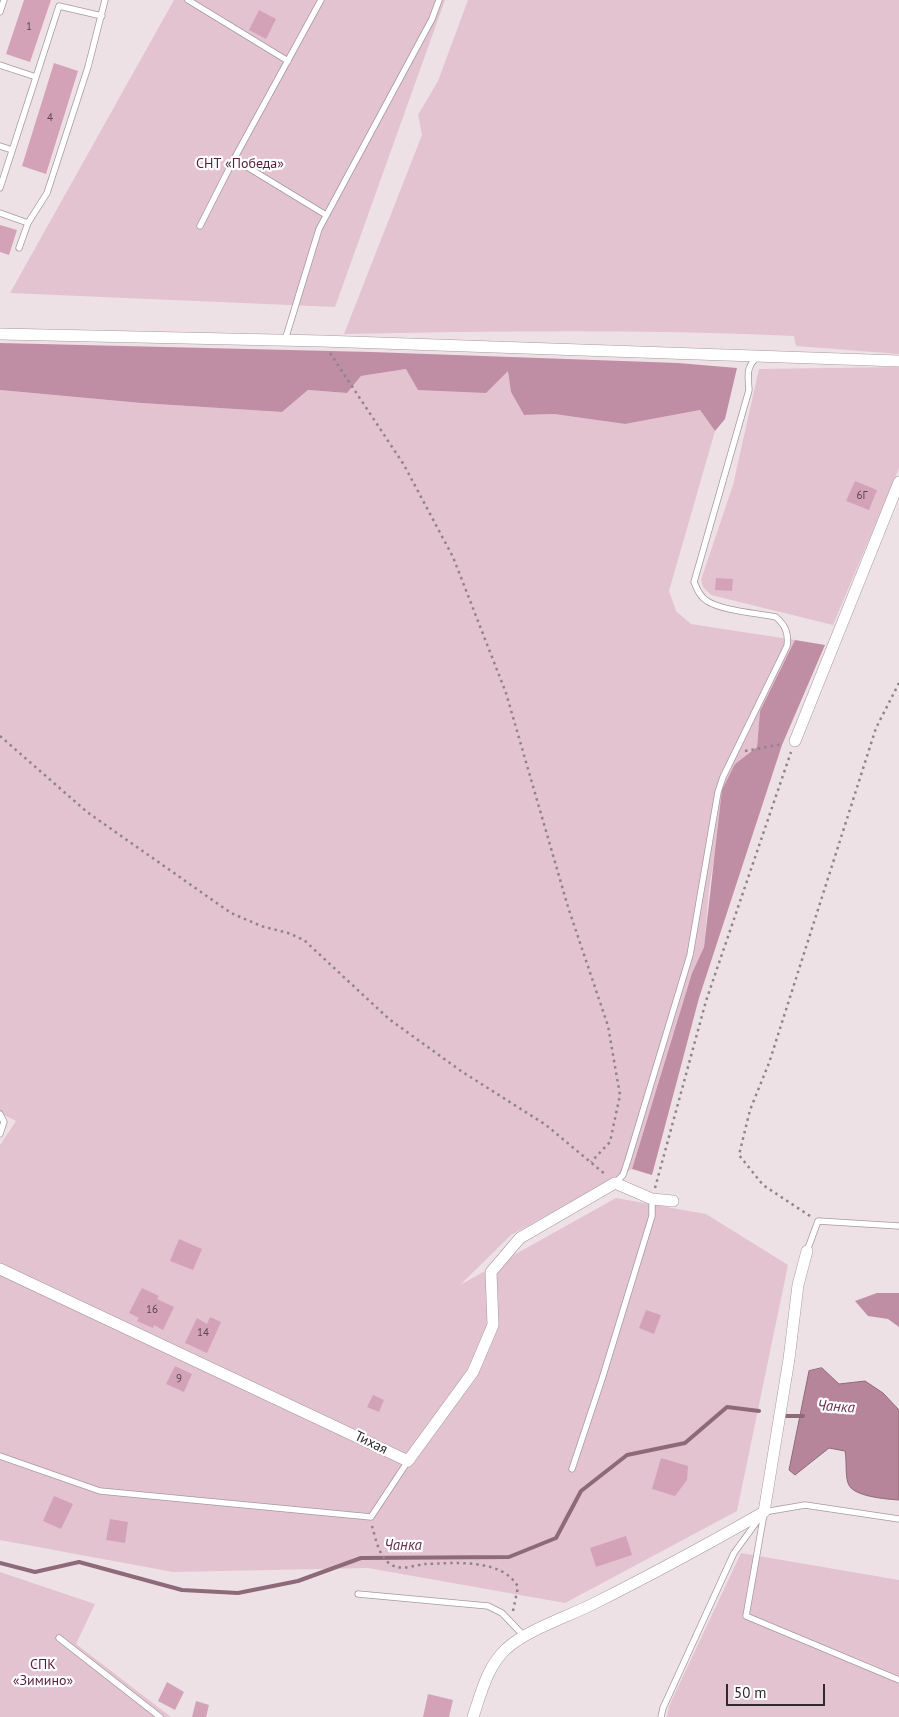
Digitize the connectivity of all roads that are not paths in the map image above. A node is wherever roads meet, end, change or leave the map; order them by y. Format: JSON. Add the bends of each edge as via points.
{"nodes":[{"id":1,"x":4,"y":0,"type":"edge"},
{"id":2,"x":104,"y":0,"type":"edge"},
{"id":3,"x":188,"y":0,"type":"edge"},
{"id":4,"x":321,"y":0,"type":"edge"},
{"id":5,"x":439,"y":0,"type":"edge"},
{"id":6,"x":0,"y":12,"type":"edge"},
{"id":7,"x":102,"y":16,"type":"junction"},
{"id":8,"x":288,"y":61,"type":"junction"},
{"id":9,"x":0,"y":66,"type":"edge"},
{"id":10,"x":36,"y":77,"type":"junction"},
{"id":11,"x":0,"y":146,"type":"edge"},
{"id":12,"x":12,"y":150,"type":"junction"},
{"id":13,"x":234,"y":159,"type":"junction"},
{"id":14,"x":0,"y":188,"type":"edge"},
{"id":15,"x":0,"y":213,"type":"edge"},
{"id":16,"x":326,"y":215,"type":"junction"},
{"id":17,"x":28,"y":223,"type":"junction"},
{"id":18,"x":200,"y":226,"type":"dead end"},
{"id":19,"x":19,"y":248,"type":"dead end"},
{"id":20,"x":0,"y":334,"type":"edge"},
{"id":21,"x":286,"y":340,"type":"junction"},
{"id":22,"x":757,"y":357,"type":"junction"},
{"id":23,"x":899,"y":361,"type":"edge"},
{"id":24,"x":899,"y":482,"type":"edge"},
{"id":25,"x":795,"y":741,"type":"road end"},
{"id":26,"x":0,"y":1114,"type":"edge"},
{"id":27,"x":0,"y":1134,"type":"edge"},
{"id":28,"x":615,"y":1183,"type":"junction"},
{"id":29,"x":652,"y":1199,"type":"junction"},
{"id":30,"x":673,"y":1201,"type":"dead end"},
{"id":31,"x":899,"y":1226,"type":"edge"},
{"id":32,"x":807,"y":1252,"type":"joint"},
{"id":33,"x":0,"y":1269,"type":"edge"},
{"id":34,"x":0,"y":1456,"type":"edge"},
{"id":35,"x":408,"y":1461,"type":"junction"},
{"id":36,"x":572,"y":1469,"type":"dead end"},
{"id":37,"x":764,"y":1512,"type":"junction"},
{"id":38,"x":899,"y":1519,"type":"edge"},
{"id":39,"x":358,"y":1594,"type":"dead end"},
{"id":40,"x":523,"y":1635,"type":"junction"},
{"id":41,"x":59,"y":1638,"type":"dead end"},
{"id":42,"x":899,"y":1680,"type":"edge"},
{"id":43,"x":160,"y":1717,"type":"edge"},
{"id":44,"x":473,"y":1717,"type":"edge"},
{"id":45,"x":661,"y":1717,"type":"edge"}],
"edges":[{"from":1,"to":6,"type":"lane"},
{"from":2,"to":7,"type":"lane"},
{"from":3,"to":8,"type":"lane"},
{"from":4,"to":8,"type":"lane"},
{"from":5,"to":16,"type":"lane"},
{"from":7,"to":10,"type":"lane","via":[[59,6]]},
{"from":7,"to":17,"type":"lane","via":[[47,193]]},
{"from":8,"to":13,"type":"lane"},
{"from":9,"to":10,"type":"lane"},
{"from":10,"to":12,"type":"lane"},
{"from":11,"to":12,"type":"lane"},
{"from":12,"to":14,"type":"lane"},
{"from":13,"to":16,"type":"lane"},
{"from":13,"to":18,"type":"lane"},
{"from":15,"to":17,"type":"lane"},
{"from":16,"to":21,"type":"lane"},
{"from":17,"to":19,"type":"lane"},
{"from":20,"to":21,"type":"street"},
{"from":21,"to":22,"type":"street"},
{"from":22,"to":23,"type":"street"},
{"from":22,"to":28,"type":"lane","via":[[747,372],[749,390],[694,582],[698,592],[716,605],[776,617],[783,623],[788,636],[787,646],[718,792],[690,955],[623,1174]]},
{"from":24,"to":25,"type":"street"},
{"from":26,"to":27,"type":"lane","via":[[4,1122]]},
{"from":28,"to":29,"type":"street"},
{"from":28,"to":35,"type":"street","via":[[520,1238],[491,1272],[493,1325],[473,1372]]},
{"from":29,"to":30,"type":"street"},
{"from":29,"to":36,"type":"lane","via":[[652,1216]]},
{"from":31,"to":32,"type":"lane","via":[[818,1221]]},
{"from":32,"to":37,"type":"street","via":[[798,1285]]},
{"from":33,"to":35,"type":"street","name":"Тихая"},
{"from":34,"to":35,"type":"lane","via":[[100,1492],[370,1517]]},
{"from":37,"to":38,"type":"lane","via":[[805,1505]]},
{"from":37,"to":40,"type":"street","via":[[669,1566]]},
{"from":37,"to":42,"type":"lane","via":[[746,1616]]},
{"from":37,"to":45,"type":"lane","via":[[734,1553]]},
{"from":39,"to":40,"type":"lane","via":[[488,1606],[502,1613]]},
{"from":40,"to":44,"type":"street","via":[[495,1661]]},
{"from":41,"to":43,"type":"lane"}]}
